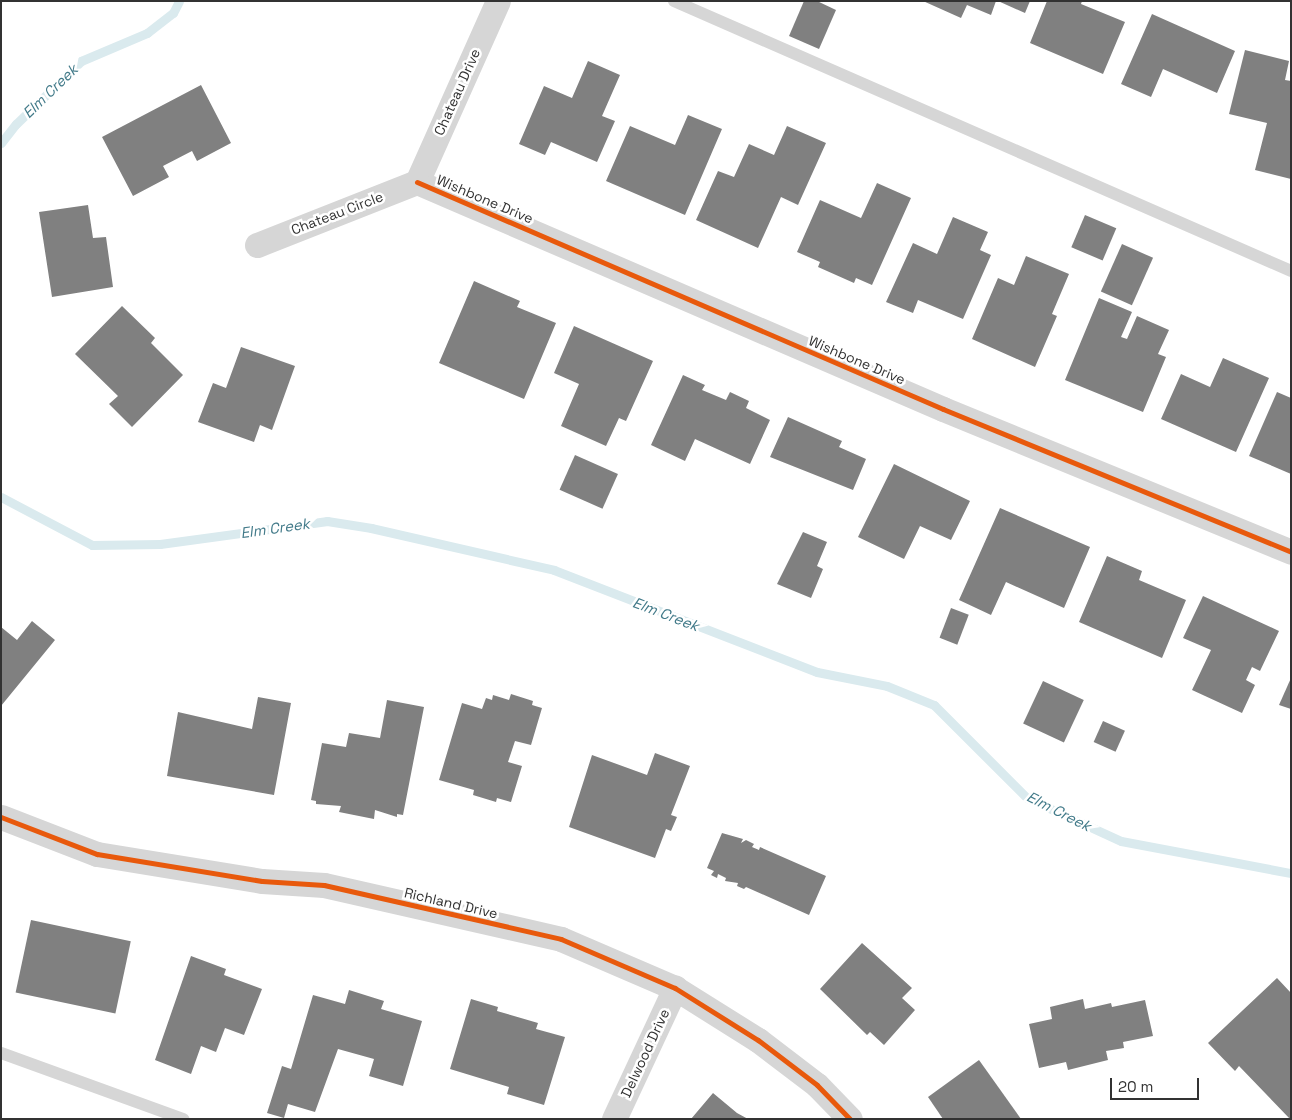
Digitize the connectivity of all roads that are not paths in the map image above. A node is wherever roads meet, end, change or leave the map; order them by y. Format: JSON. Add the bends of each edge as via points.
{"nodes":[{"id":1,"x":498,"y":1,"type":"edge"},
{"id":2,"x":674,"y":1,"type":"edge"},
{"id":3,"x":417,"y":182,"type":"junction"},
{"id":4,"x":257,"y":245,"type":"dead end"},
{"id":5,"x":1291,"y":271,"type":"edge"},
{"id":6,"x":1291,"y":552,"type":"edge"},
{"id":7,"x":1,"y":818,"type":"edge"},
{"id":8,"x":675,"y":988,"type":"junction"},
{"id":9,"x":1,"y":1053,"type":"edge"},
{"id":10,"x":183,"y":1119,"type":"edge"},
{"id":11,"x":614,"y":1119,"type":"edge"},
{"id":12,"x":850,"y":1119,"type":"edge"}],
"edges":[{"from":1,"to":3,"type":"street","name":"Chateau Drive"},
{"from":2,"to":5,"type":"lane"},
{"from":3,"to":4,"type":"street","name":"Chateau Circle"},
{"from":3,"to":6,"type":"street","name":"Wishbone Drive","via":[[943,409]]},
{"from":7,"to":8,"type":"street","name":"Richland Drive","via":[[97,854],[262,881],[324,885],[561,939]]},
{"from":8,"to":11,"type":"street","name":"Delwood Drive"},
{"from":8,"to":12,"type":"street","name":"Richland Drive","via":[[758,1040],[817,1085]]},
{"from":9,"to":10,"type":"lane"}]}
